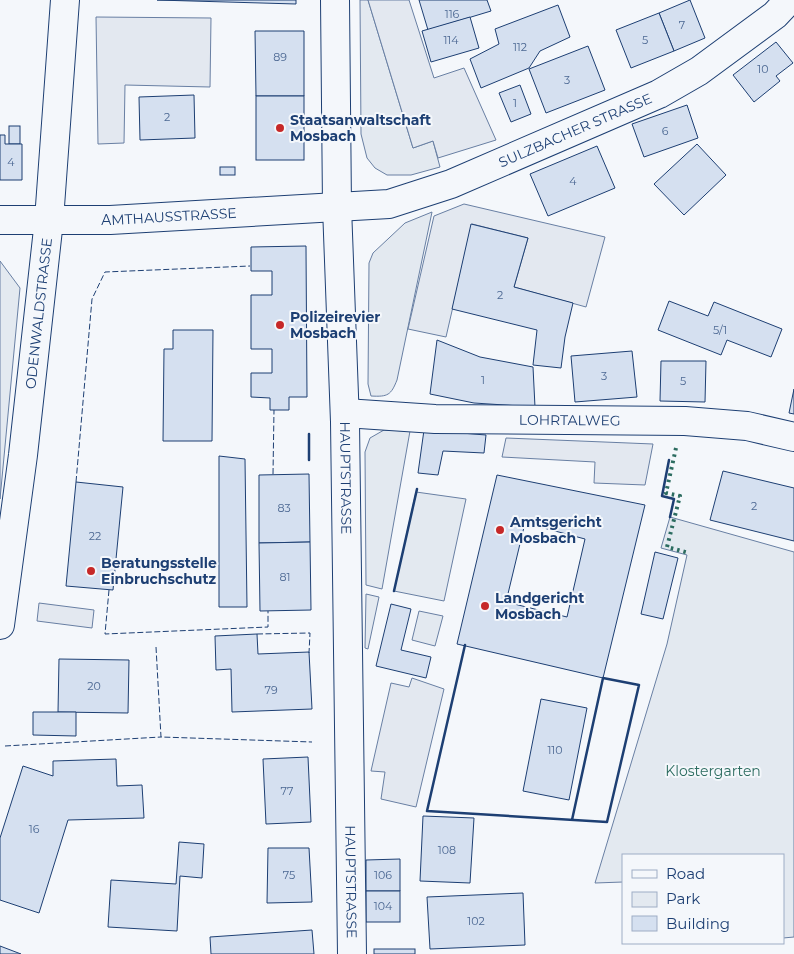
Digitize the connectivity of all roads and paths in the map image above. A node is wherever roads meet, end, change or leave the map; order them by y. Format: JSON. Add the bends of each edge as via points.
{"nodes":[{"id":1,"x":65,"y":0,"type":"edge"},
{"id":2,"x":335,"y":0,"type":"edge"},
{"id":3,"x":789,"y":0,"type":"edge"},
{"id":4,"x":337,"y":207,"type":"junction"},
{"id":5,"x":0,"y":220,"type":"edge"},
{"id":6,"x":49,"y":220,"type":"junction"},
{"id":7,"x":345,"y":414,"type":"junction"},
{"id":8,"x":794,"y":437,"type":"edge"},
{"id":9,"x":0,"y":625,"type":"edge"},
{"id":10,"x":352,"y":954,"type":"edge"}],
"edges":[{"from":1,"to":6,"type":"street","name":"ODENWALDSTRASSE"},
{"from":2,"to":4,"type":"street","name":"HAUPTSTRASSE"},
{"from":3,"to":4,"type":"street","name":"SULZBACHER STRASSE","via":[[775,15],[700,71],[659,94],[451,184],[389,204]]},
{"from":4,"to":6,"type":"street","name":"AMTHAUSSTRASSE","via":[[110,220]]},
{"from":4,"to":7,"type":"street","name":"HAUPTSTRASSE"},
{"from":5,"to":6,"type":"street","name":"AMTHAUSSTRASSE"},
{"from":6,"to":9,"type":"street","name":"ODENWALDSTRASSE"},
{"from":7,"to":8,"type":"street","name":"LOHRTALWEG","via":[[435,419],[685,422],[747,426]]},
{"from":7,"to":10,"type":"street","name":"HAUPTSTRASSE"}]}
